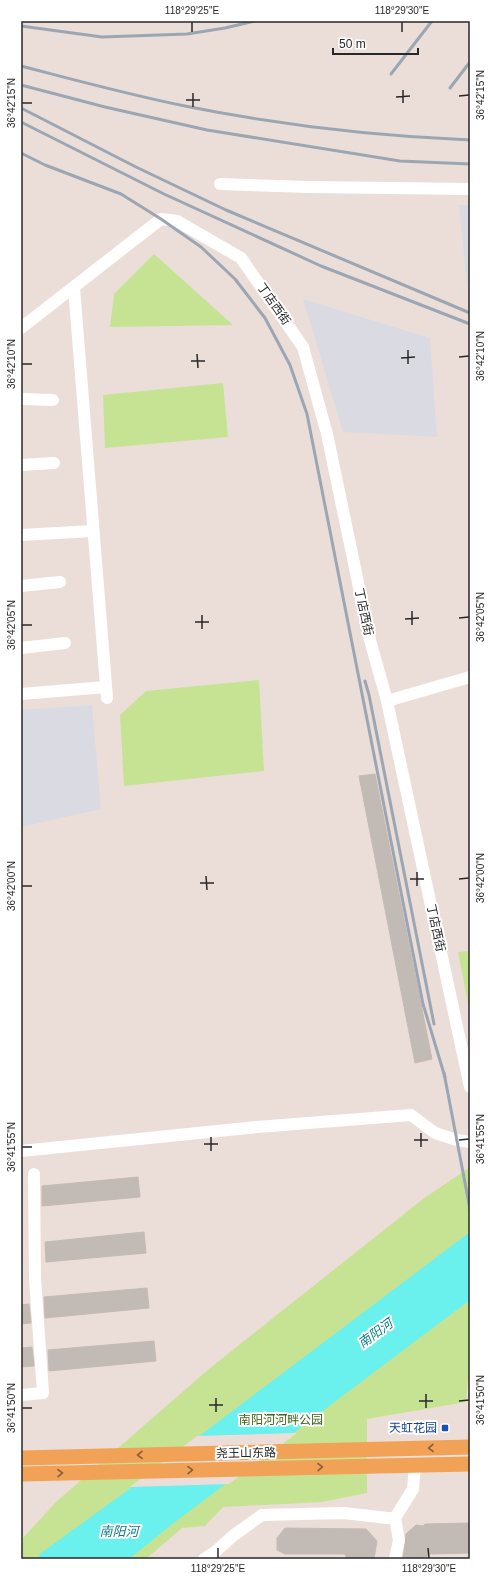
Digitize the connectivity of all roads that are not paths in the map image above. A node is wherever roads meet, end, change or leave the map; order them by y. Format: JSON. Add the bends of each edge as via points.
{"nodes":[{"id":1,"x":220,"y":184,"type":"dead end"},
{"id":2,"x":470,"y":189,"type":"edge"},
{"id":3,"x":74,"y":288,"type":"junction"},
{"id":4,"x":21,"y":328,"type":"edge"},
{"id":5,"x":21,"y":399,"type":"edge"},
{"id":6,"x":53,"y":400,"type":"dead end"},
{"id":7,"x":54,"y":463,"type":"dead end"},
{"id":8,"x":21,"y":465,"type":"edge"},
{"id":9,"x":93,"y":531,"type":"junction"},
{"id":10,"x":21,"y":535,"type":"edge"},
{"id":11,"x":60,"y":582,"type":"dead end"},
{"id":12,"x":21,"y":586,"type":"edge"},
{"id":13,"x":65,"y":643,"type":"dead end"},
{"id":14,"x":21,"y":648,"type":"edge"},
{"id":15,"x":470,"y":677,"type":"edge"},
{"id":16,"x":21,"y":694,"type":"edge"},
{"id":17,"x":387,"y":702,"type":"junction"},
{"id":18,"x":470,"y":1087,"type":"edge"},
{"id":19,"x":470,"y":1142,"type":"edge"},
{"id":20,"x":21,"y":1151,"type":"edge"},
{"id":21,"x":34,"y":1174,"type":"dead end"},
{"id":22,"x":21,"y":1395,"type":"edge"},
{"id":23,"x":470,"y":1448,"type":"edge"},
{"id":24,"x":21,"y":1458,"type":"edge"},
{"id":25,"x":470,"y":1464,"type":"edge"},
{"id":26,"x":415,"y":1465,"type":"junction"},
{"id":27,"x":21,"y":1474,"type":"edge"},
{"id":28,"x":395,"y":1518,"type":"junction"},
{"id":29,"x":204,"y":1559,"type":"edge"},
{"id":30,"x":395,"y":1559,"type":"edge"}],
"edges":[{"from":1,"to":2,"type":"street"},
{"from":3,"to":4,"type":"street","name":"丁店西街"},
{"from":3,"to":9,"type":"street"},
{"from":3,"to":17,"type":"street","name":"丁店西街","via":[[162,219],[177,221],[241,258],[303,347],[327,434],[370,640]]},
{"from":5,"to":6,"type":"street"},
{"from":7,"to":8,"type":"street"},
{"from":9,"to":10,"type":"street"},
{"from":9,"to":16,"type":"street","via":[[107,693]]},
{"from":11,"to":12,"type":"street"},
{"from":13,"to":14,"type":"street"},
{"from":15,"to":17,"type":"street"},
{"from":17,"to":18,"type":"street","name":"丁店西街"},
{"from":19,"to":20,"type":"street","via":[[435,1134],[411,1114]]},
{"from":21,"to":22,"type":"street","via":[[34,1279],[43,1393]]},
{"from":23,"to":24,"type":"main road","name":"尧王山东路","one_way":true},
{"from":25,"to":26,"type":"main road","name":"尧王山东路"},
{"from":27,"to":26,"type":"main road","name":"尧王山东路","one_way":true},
{"from":26,"to":28,"type":"street","via":[[413,1488]]},
{"from":28,"to":29,"type":"street","via":[[344,1513],[262,1515]]},
{"from":28,"to":30,"type":"street","via":[[399,1540]]}]}
